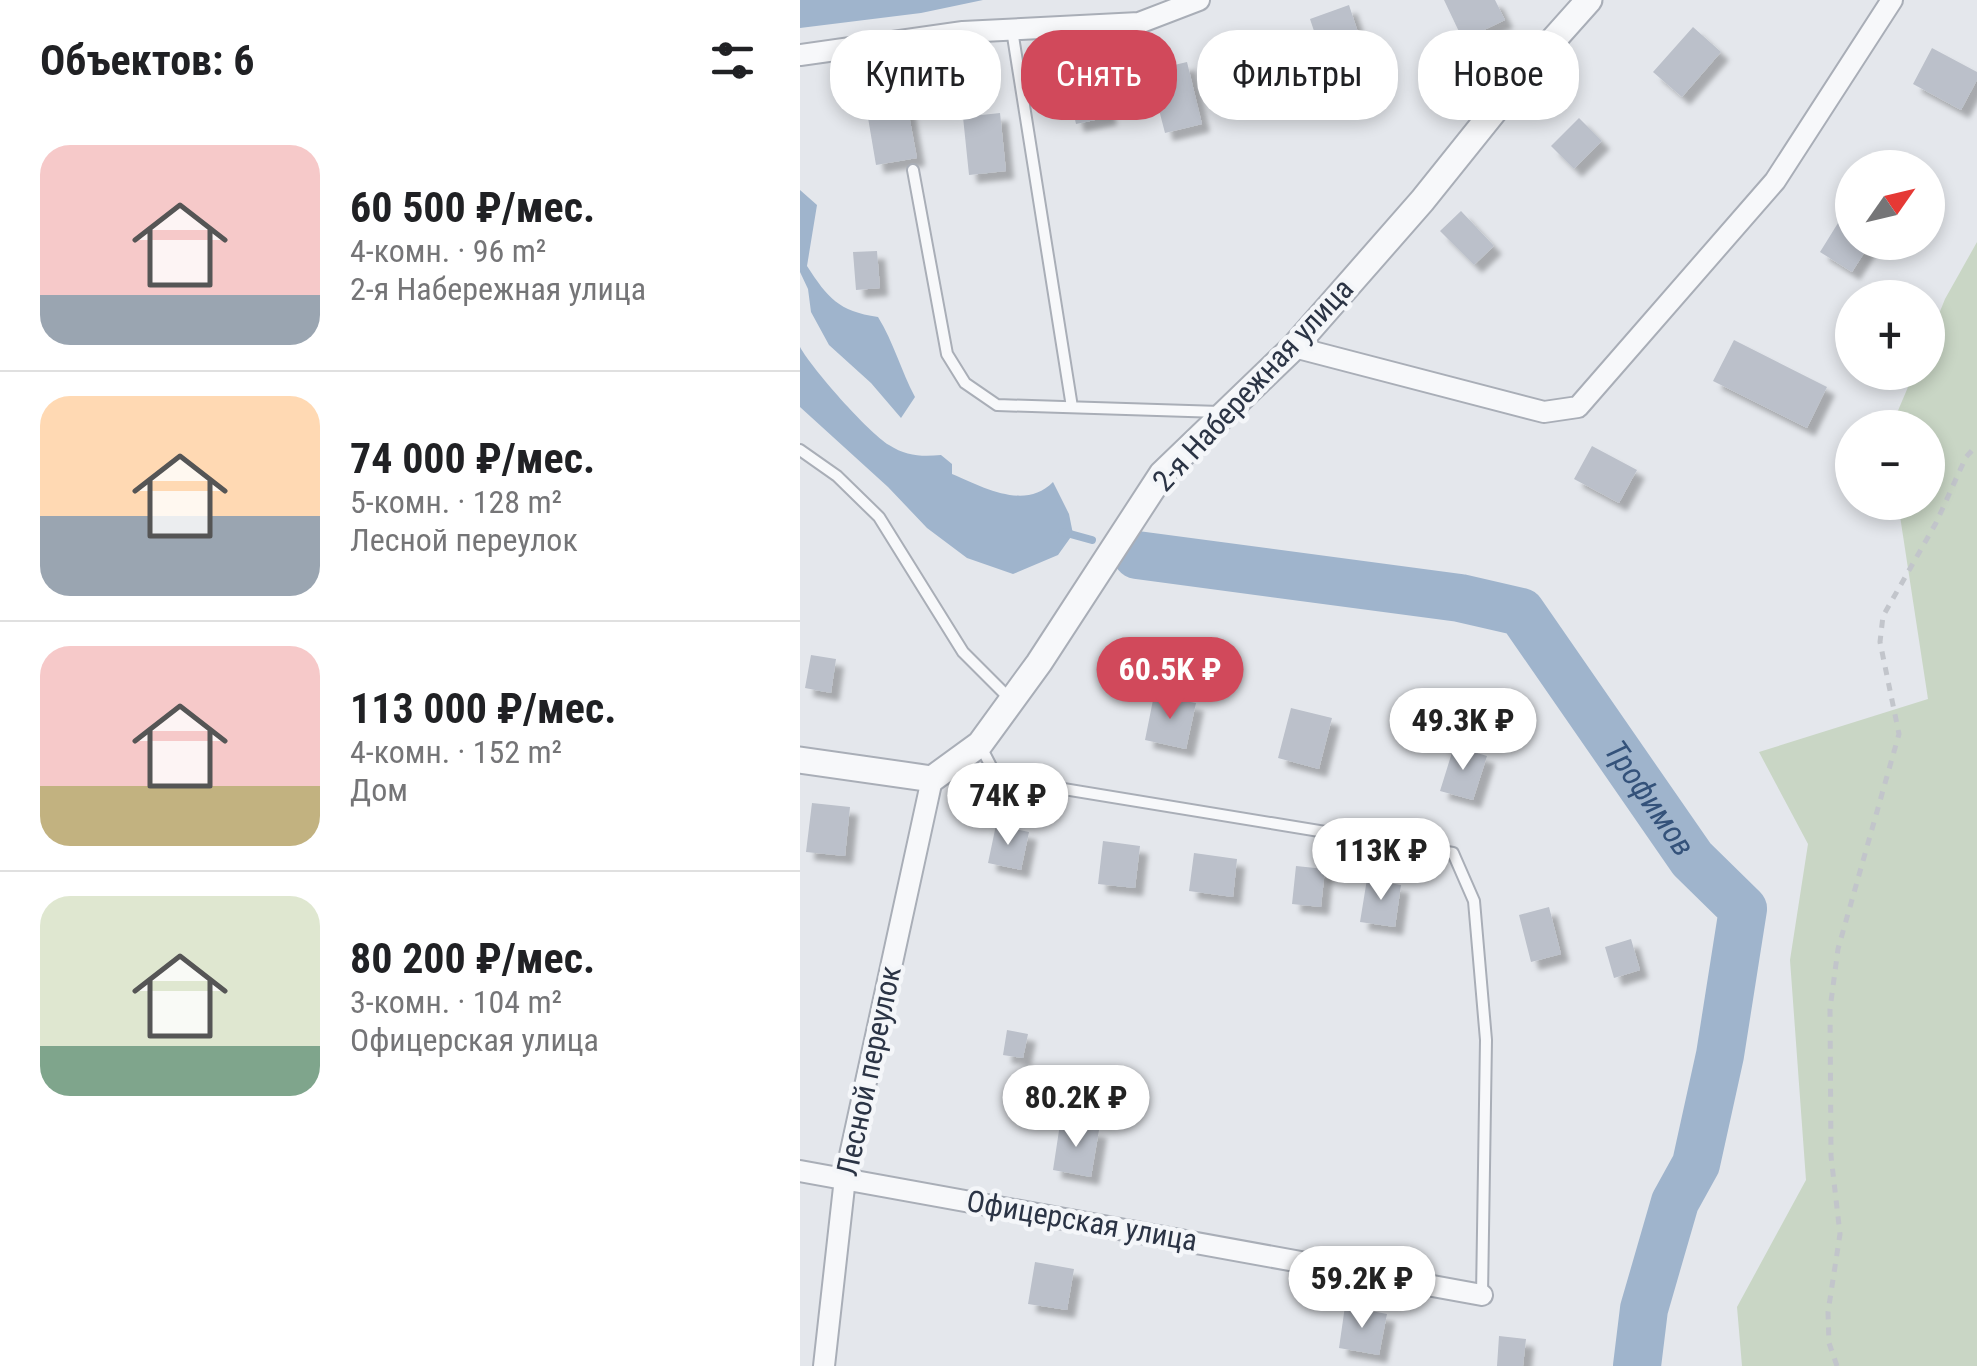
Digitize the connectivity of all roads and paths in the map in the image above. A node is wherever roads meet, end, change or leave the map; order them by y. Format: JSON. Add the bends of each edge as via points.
{"nodes":[{"id":1,"x":1199,"y":0,"type":"edge"},
{"id":2,"x":1589,"y":0,"type":"edge"},
{"id":3,"x":1892,"y":0,"type":"edge"},
{"id":4,"x":1012,"y":30,"type":"junction"},
{"id":5,"x":800,"y":56,"type":"edge"},
{"id":6,"x":913,"y":170,"type":"dead end"},
{"id":7,"x":1294,"y":347,"type":"junction"},
{"id":8,"x":1072,"y":408,"type":"junction"},
{"id":9,"x":1226,"y":412,"type":"junction"},
{"id":10,"x":1977,"y":444,"type":"edge"},
{"id":11,"x":800,"y":450,"type":"edge"},
{"id":12,"x":1012,"y":701,"type":"junction"},
{"id":13,"x":980,"y":744,"type":"junction"},
{"id":14,"x":800,"y":760,"type":"edge"},
{"id":15,"x":932,"y":779,"type":"junction"},
{"id":16,"x":800,"y":1171,"type":"edge"},
{"id":17,"x":846,"y":1178,"type":"junction"},
{"id":18,"x":1482,"y":1294,"type":"joint"},
{"id":19,"x":824,"y":1366,"type":"edge"},
{"id":20,"x":1837,"y":1366,"type":"edge"}],
"edges":[{"from":1,"to":4,"type":"street","via":[[1139,22]]},
{"from":2,"to":7,"type":"street","name":"2-я Набережная улица"},
{"from":3,"to":7,"type":"street","via":[[1776,181],[1578,407],[1544,412]]},
{"from":4,"to":5,"type":"street"},
{"from":4,"to":8,"type":"lane"},
{"from":6,"to":8,"type":"lane","via":[[947,354],[964,383],[997,405]]},
{"from":7,"to":9,"type":"street","name":"2-я Набережная улица"},
{"from":8,"to":9,"type":"lane"},
{"from":9,"to":12,"type":"street","name":"2-я Набережная улица","via":[[1162,474]]},
{"from":10,"to":20,"type":"path","via":[[1883,616],[1880,642],[1899,734],[1838,949],[1830,1009],[1831,1156],[1840,1234],[1828,1312]]},
{"from":11,"to":12,"type":"lane","via":[[879,518],[963,652]]},
{"from":12,"to":13,"type":"street","name":"2-я Набережная улица"},
{"from":13,"to":15,"type":"street","name":"2-я Набережная улица"},
{"from":13,"to":18,"type":"lane","via":[[997,778],[1453,853],[1474,901],[1486,1040]]},
{"from":14,"to":15,"type":"street"},
{"from":15,"to":17,"type":"street","name":"Лесной переулок"},
{"from":16,"to":17,"type":"street","name":"Офицерская улица"},
{"from":17,"to":18,"type":"street","name":"Офицерская улица"},
{"from":17,"to":19,"type":"street","name":"Лесной переулок"}]}
